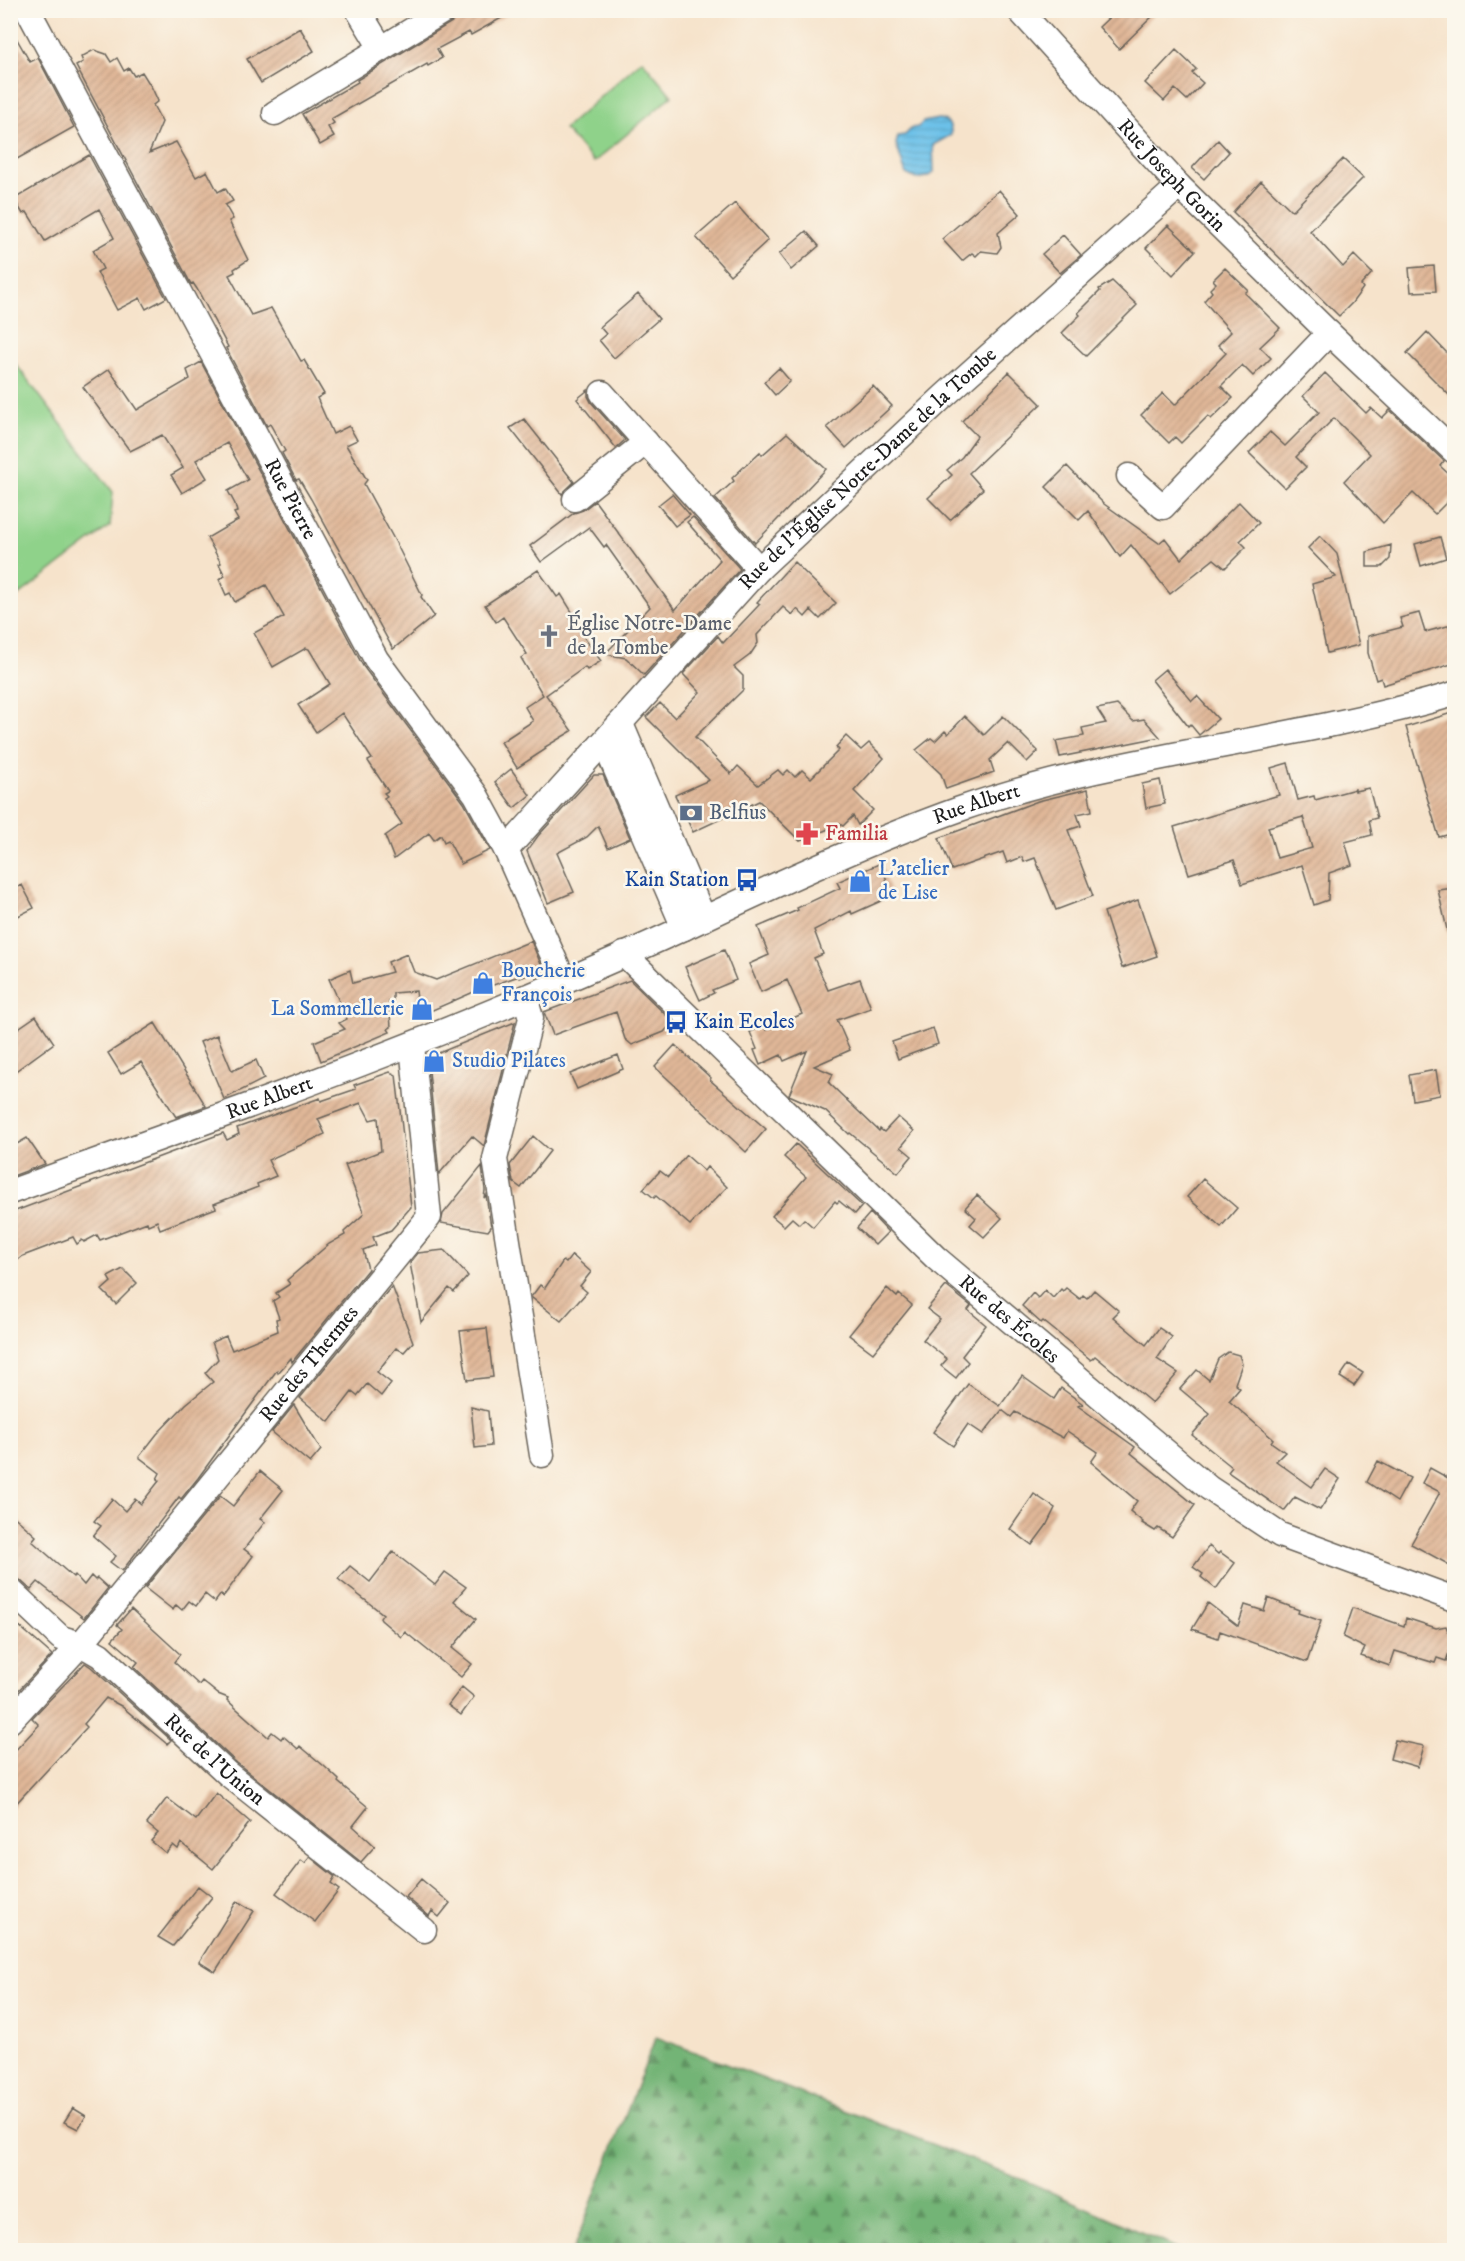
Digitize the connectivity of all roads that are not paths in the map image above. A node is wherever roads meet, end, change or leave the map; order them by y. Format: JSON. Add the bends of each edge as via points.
{"nodes":[{"id":1,"x":28,"y":10,"type":"edge"},
{"id":2,"x":358,"y":10,"type":"edge"},
{"id":3,"x":445,"y":10,"type":"edge"},
{"id":4,"x":1019,"y":10,"type":"edge"},
{"id":5,"x":381,"y":48,"type":"junction"},
{"id":6,"x":275,"y":113,"type":"dead end"},
{"id":7,"x":1179,"y":186,"type":"junction"},
{"id":8,"x":1329,"y":333,"type":"junction"},
{"id":9,"x":602,"y":393,"type":"dead end"},
{"id":10,"x":646,"y":442,"type":"junction"},
{"id":11,"x":1455,"y":452,"type":"edge"},
{"id":12,"x":1129,"y":476,"type":"dead end"},
{"id":13,"x":575,"y":499,"type":"dead end"},
{"id":14,"x":759,"y":569,"type":"junction"},
{"id":15,"x":1455,"y":694,"type":"edge"},
{"id":16,"x":621,"y":724,"type":"junction"},
{"id":17,"x":604,"y":742,"type":"junction"},
{"id":18,"x":645,"y":811,"type":"junction"},
{"id":19,"x":506,"y":850,"type":"junction"},
{"id":20,"x":694,"y":924,"type":"junction"},
{"id":21,"x":624,"y":954,"type":"junction"},
{"id":22,"x":564,"y":981,"type":"junction"},
{"id":23,"x":525,"y":997,"type":"junction"},
{"id":24,"x":412,"y":1045,"type":"junction"},
{"id":25,"x":10,"y":1192,"type":"edge"},
{"id":26,"x":542,"y":1455,"type":"dead end"},
{"id":27,"x":10,"y":1590,"type":"edge"},
{"id":28,"x":1455,"y":1599,"type":"edge"},
{"id":29,"x":81,"y":1644,"type":"junction"},
{"id":30,"x":10,"y":1721,"type":"edge"},
{"id":31,"x":424,"y":1930,"type":"dead end"}],
"edges":[{"from":1,"to":19,"type":"street","name":"Rue Pierre","via":[[376,659],[476,795]]},
{"from":2,"to":5,"type":"street"},
{"from":3,"to":5,"type":"street"},
{"from":4,"to":7,"type":"street","name":"Rue Joseph Gorin"},
{"from":5,"to":6,"type":"street"},
{"from":7,"to":8,"type":"street","name":"Rue Joseph Gorin"},
{"from":7,"to":14,"type":"street","name":"Rue de l’Église Notre-Dame de la Tombe"},
{"from":8,"to":11,"type":"street","name":"Rue Joseph Gorin"},
{"from":8,"to":12,"type":"street","via":[[1163,507]]},
{"from":9,"to":10,"type":"street"},
{"from":10,"to":13,"type":"street"},
{"from":10,"to":14,"type":"street"},
{"from":14,"to":16,"type":"street","name":"Rue de l’Église Notre-Dame de la Tombe"},
{"from":15,"to":20,"type":"street","name":"Rue Albert","via":[[1351,721],[1087,774],[1014,793],[899,833]]},
{"from":16,"to":17,"type":"street","name":"Rue de l’Église Notre-Dame de la Tombe"},
{"from":16,"to":18,"type":"street"},
{"from":17,"to":18,"type":"street"},
{"from":17,"to":19,"type":"street","name":"Rue de l’Église Notre-Dame de la Tombe"},
{"from":18,"to":20,"type":"street"},
{"from":19,"to":22,"type":"street","name":"Rue Pierre"},
{"from":20,"to":21,"type":"street","name":"Rue Albert"},
{"from":21,"to":22,"type":"street","name":"Rue Albert"},
{"from":21,"to":28,"type":"street","name":"Rue des Écoles","via":[[936,1258],[1209,1488],[1280,1535]]},
{"from":22,"to":23,"type":"street","name":"Rue Albert"},
{"from":23,"to":24,"type":"street","name":"Rue Albert"},
{"from":23,"to":26,"type":"street","via":[[531,1018],[495,1159]]},
{"from":24,"to":25,"type":"street","name":"Rue Albert"},
{"from":24,"to":29,"type":"street","name":"Rue des Thermes","via":[[429,1217]]},
{"from":27,"to":29,"type":"street","name":"Rue de l'Union","via":[[61,1638]]},
{"from":29,"to":30,"type":"street","name":"Rue des Thermes"},
{"from":29,"to":31,"type":"street","name":"Rue de l'Union","via":[[100,1655],[228,1774]]}]}
